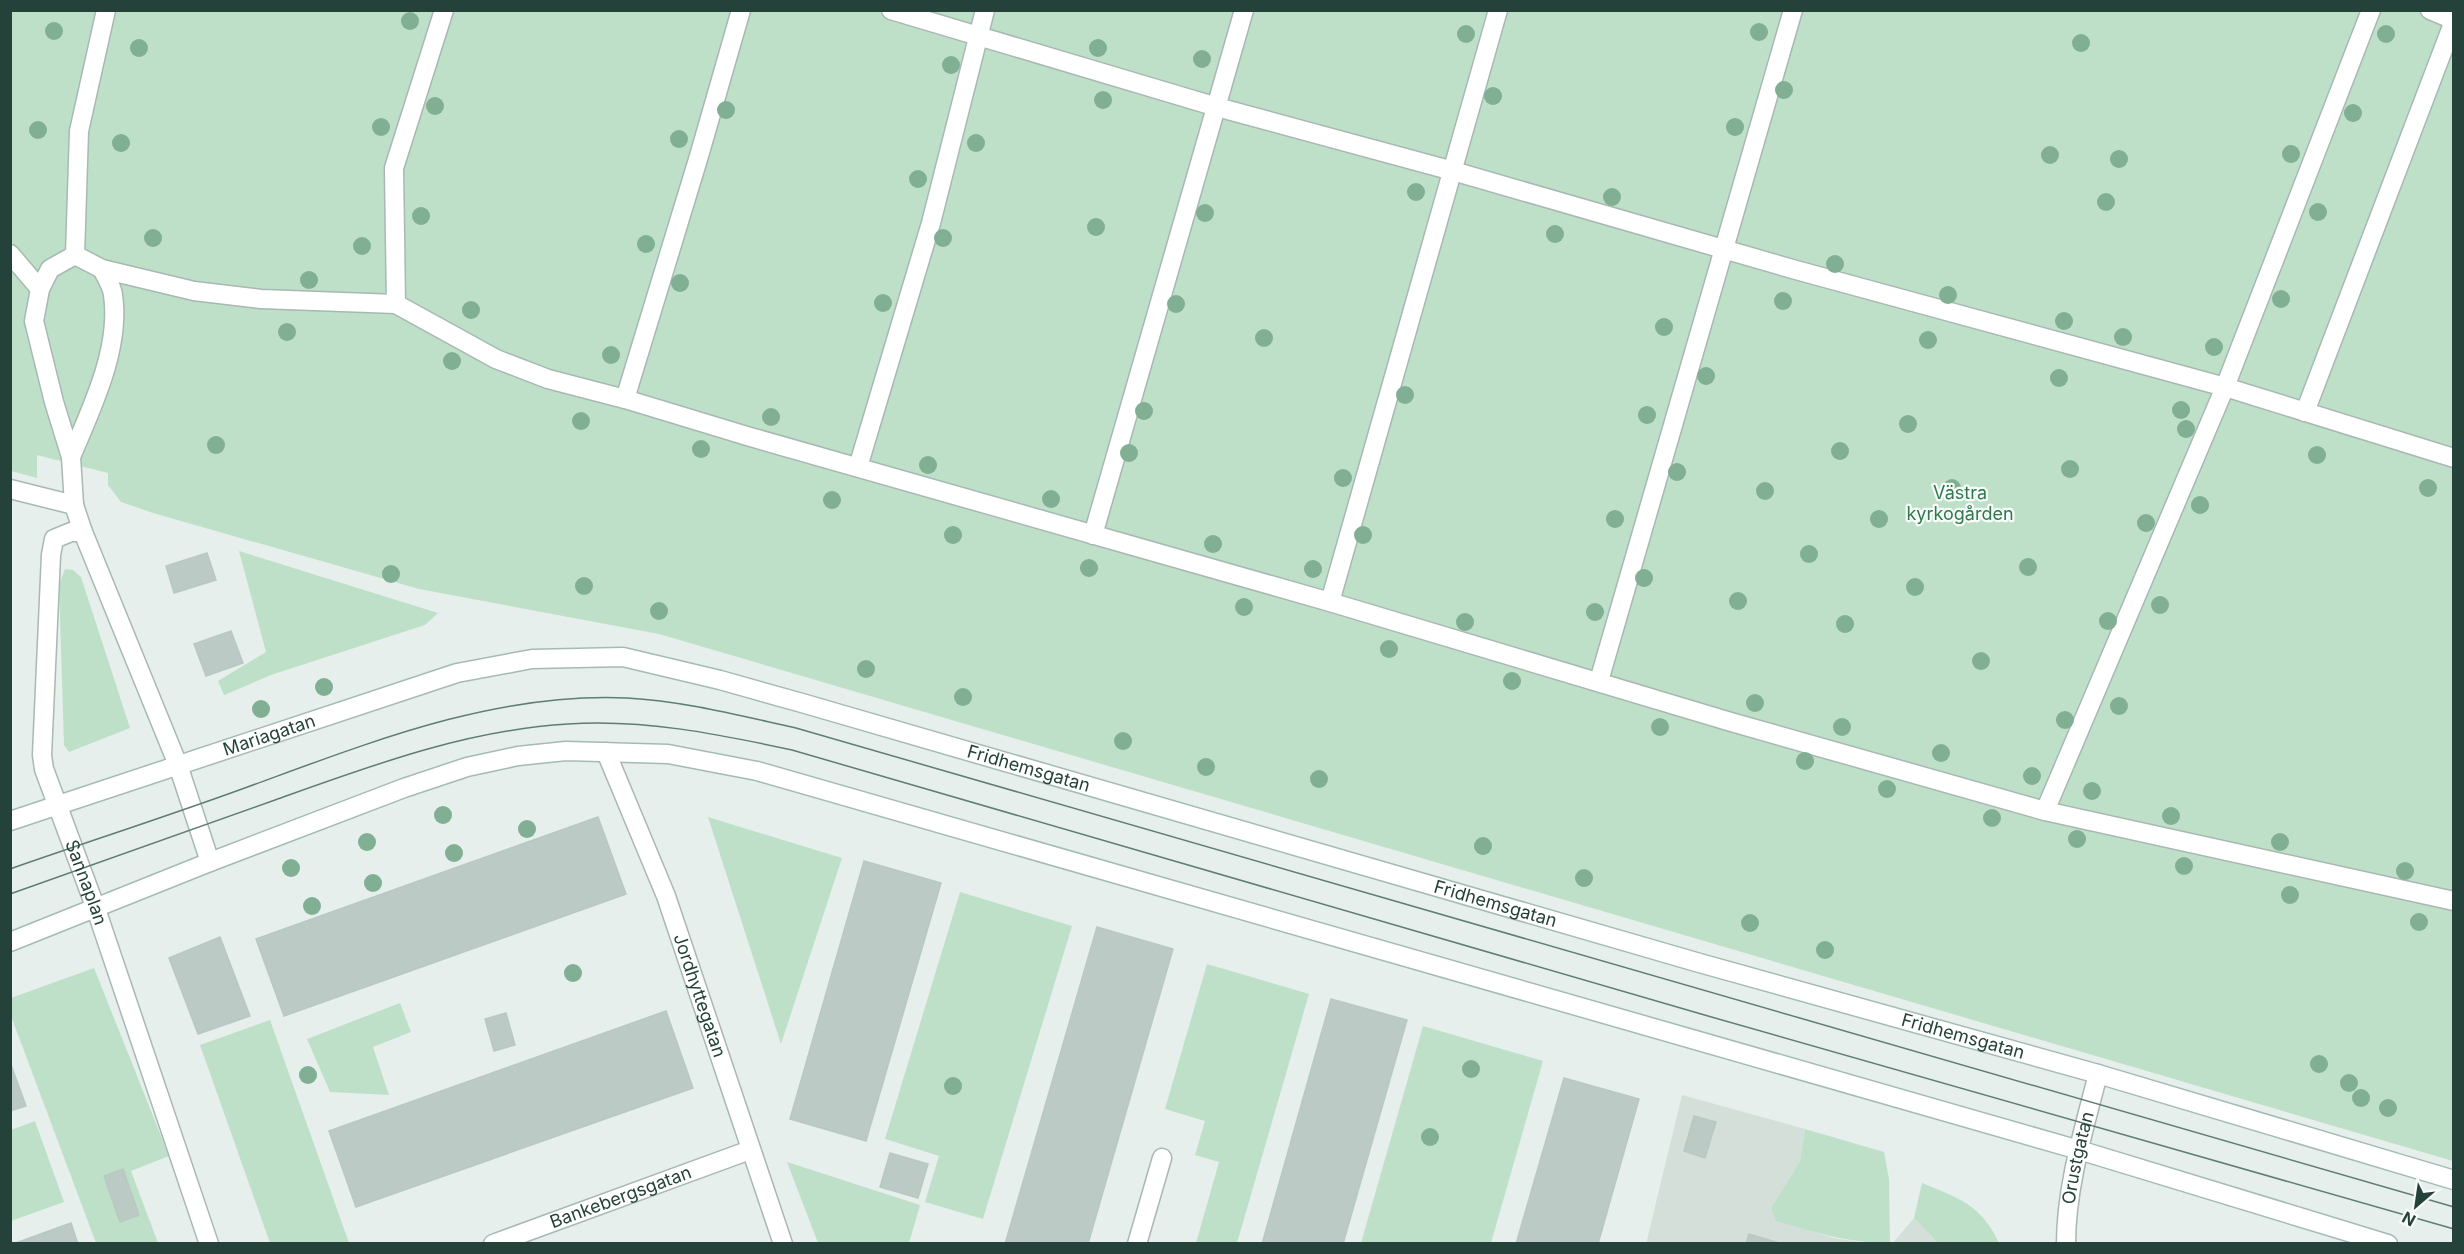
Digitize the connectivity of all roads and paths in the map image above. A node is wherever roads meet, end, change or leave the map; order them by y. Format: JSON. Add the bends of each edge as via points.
{"nodes":[{"id":1,"x":106,"y":10,"type":"edge"},
{"id":2,"x":444,"y":10,"type":"edge"},
{"id":3,"x":741,"y":10,"type":"edge"},
{"id":4,"x":891,"y":10,"type":"edge"},
{"id":5,"x":985,"y":10,"type":"edge"},
{"id":6,"x":1244,"y":10,"type":"edge"},
{"id":7,"x":1498,"y":10,"type":"edge"},
{"id":8,"x":1793,"y":10,"type":"edge"},
{"id":9,"x":2372,"y":10,"type":"edge"},
{"id":10,"x":2430,"y":10,"type":"edge"},
{"id":11,"x":2454,"y":21,"type":"edge"},
{"id":12,"x":977,"y":36,"type":"junction"},
{"id":13,"x":1217,"y":107,"type":"junction"},
{"id":14,"x":1453,"y":171,"type":"junction"},
{"id":15,"x":1723,"y":249,"type":"junction"},
{"id":16,"x":10,"y":254,"type":"edge"},
{"id":17,"x":75,"y":255,"type":"junction"},
{"id":18,"x":102,"y":269,"type":"junction"},
{"id":19,"x":40,"y":289,"type":"junction"},
{"id":20,"x":396,"y":304,"type":"junction"},
{"id":21,"x":2225,"y":387,"type":"junction"},
{"id":22,"x":625,"y":399,"type":"junction"},
{"id":23,"x":2305,"y":412,"type":"junction"},
{"id":24,"x":71,"y":457,"type":"junction"},
{"id":25,"x":2454,"y":458,"type":"edge"},
{"id":26,"x":858,"y":467,"type":"junction"},
{"id":27,"x":10,"y":489,"type":"edge"},
{"id":28,"x":74,"y":506,"type":"junction"},
{"id":29,"x":83,"y":532,"type":"junction"},
{"id":30,"x":1093,"y":535,"type":"junction"},
{"id":31,"x":1330,"y":602,"type":"junction"},
{"id":32,"x":532,"y":659,"type":"joint"},
{"id":33,"x":1599,"y":681,"type":"junction"},
{"id":34,"x":606,"y":752,"type":"junction"},
{"id":35,"x":178,"y":765,"type":"junction"},
{"id":36,"x":58,"y":805,"type":"junction"},
{"id":37,"x":2045,"y":811,"type":"junction"},
{"id":38,"x":10,"y":821,"type":"edge"},
{"id":39,"x":210,"y":862,"type":"junction"},
{"id":40,"x":2454,"y":901,"type":"edge"},
{"id":41,"x":96,"y":909,"type":"junction"},
{"id":42,"x":10,"y":942,"type":"edge"},
{"id":43,"x":2098,"y":1074,"type":"junction"},
{"id":44,"x":750,"y":1150,"type":"junction"},
{"id":45,"x":2079,"y":1150,"type":"junction"},
{"id":46,"x":1162,"y":1158,"type":"dead end"},
{"id":47,"x":2454,"y":1180,"type":"edge"},
{"id":48,"x":209,"y":1244,"type":"edge"},
{"id":49,"x":493,"y":1244,"type":"edge"},
{"id":50,"x":783,"y":1244,"type":"edge"},
{"id":51,"x":1137,"y":1244,"type":"edge"},
{"id":52,"x":2067,"y":1244,"type":"edge"},
{"id":53,"x":2388,"y":1244,"type":"edge"}],
"edges":[{"from":1,"to":17,"type":"street","via":[[80,131]]},
{"from":2,"to":20,"type":"street","via":[[394,168]]},
{"from":3,"to":22,"type":"street"},
{"from":4,"to":12,"type":"street"},
{"from":5,"to":12,"type":"street"},
{"from":6,"to":13,"type":"street"},
{"from":7,"to":14,"type":"street"},
{"from":8,"to":15,"type":"street"},
{"from":9,"to":21,"type":"street"},
{"from":10,"to":11,"type":"street"},
{"from":11,"to":23,"type":"street"},
{"from":12,"to":13,"type":"street"},
{"from":12,"to":26,"type":"street","via":[[931,223]]},
{"from":13,"to":14,"type":"street"},
{"from":13,"to":30,"type":"street"},
{"from":14,"to":15,"type":"street"},
{"from":14,"to":31,"type":"street"},
{"from":15,"to":21,"type":"street"},
{"from":15,"to":33,"type":"street"},
{"from":16,"to":19,"type":"street"},
{"from":17,"to":18,"type":"street"},
{"from":17,"to":19,"type":"street","via":[[50,269]]},
{"from":18,"to":20,"type":"street","via":[[194,291],[261,299]]},
{"from":18,"to":24,"type":"street","via":[[113,293],[115,324],[101,384]]},
{"from":19,"to":24,"type":"street","via":[[34,321]]},
{"from":20,"to":22,"type":"street","via":[[496,359],[548,379]]},
{"from":21,"to":23,"type":"street"},
{"from":21,"to":37,"type":"street"},
{"from":22,"to":26,"type":"street"},
{"from":23,"to":25,"type":"street"},
{"from":24,"to":28,"type":"street"},
{"from":26,"to":30,"type":"street"},
{"from":27,"to":28,"type":"street"},
{"from":28,"to":29,"type":"street"},
{"from":29,"to":35,"type":"street"},
{"from":29,"to":36,"type":"street","name":"Sannaplan","via":[[54,539],[51,555],[42,755]]},
{"from":30,"to":31,"type":"street"},
{"from":31,"to":33,"type":"street"},
{"from":32,"to":35,"type":"street","name":"Mariagatan","via":[[457,673]]},
{"from":32,"to":43,"type":"street","name":"Fridhemsgatan","via":[[623,657],[720,680]]},
{"from":33,"to":37,"type":"street"},
{"from":34,"to":39,"type":"street","via":[[518,756],[467,767]]},
{"from":34,"to":44,"type":"street","name":"Jordhyttegatan","via":[[666,896]]},
{"from":34,"to":45,"type":"street","via":[[668,754],[757,771]]},
{"from":35,"to":36,"type":"street","name":"Mariagatan"},
{"from":35,"to":39,"type":"street"},
{"from":36,"to":38,"type":"street","name":"Mariagatan"},
{"from":36,"to":41,"type":"street","name":"Sannaplan"},
{"from":37,"to":40,"type":"street"},
{"from":39,"to":41,"type":"street"},
{"from":41,"to":42,"type":"street"},
{"from":41,"to":48,"type":"street","name":"Sannaplan"},
{"from":43,"to":45,"type":"street","name":"Orustgatan"},
{"from":43,"to":47,"type":"street","name":"Fridhemsgatan"},
{"from":44,"to":49,"type":"street","name":"Bankebergsgatan"},
{"from":44,"to":50,"type":"street","name":"Jordhyttegatan"},
{"from":45,"to":52,"type":"street","name":"Orustgatan","via":[[2066,1221]]},
{"from":45,"to":53,"type":"street"},
{"from":46,"to":51,"type":"street"}]}
